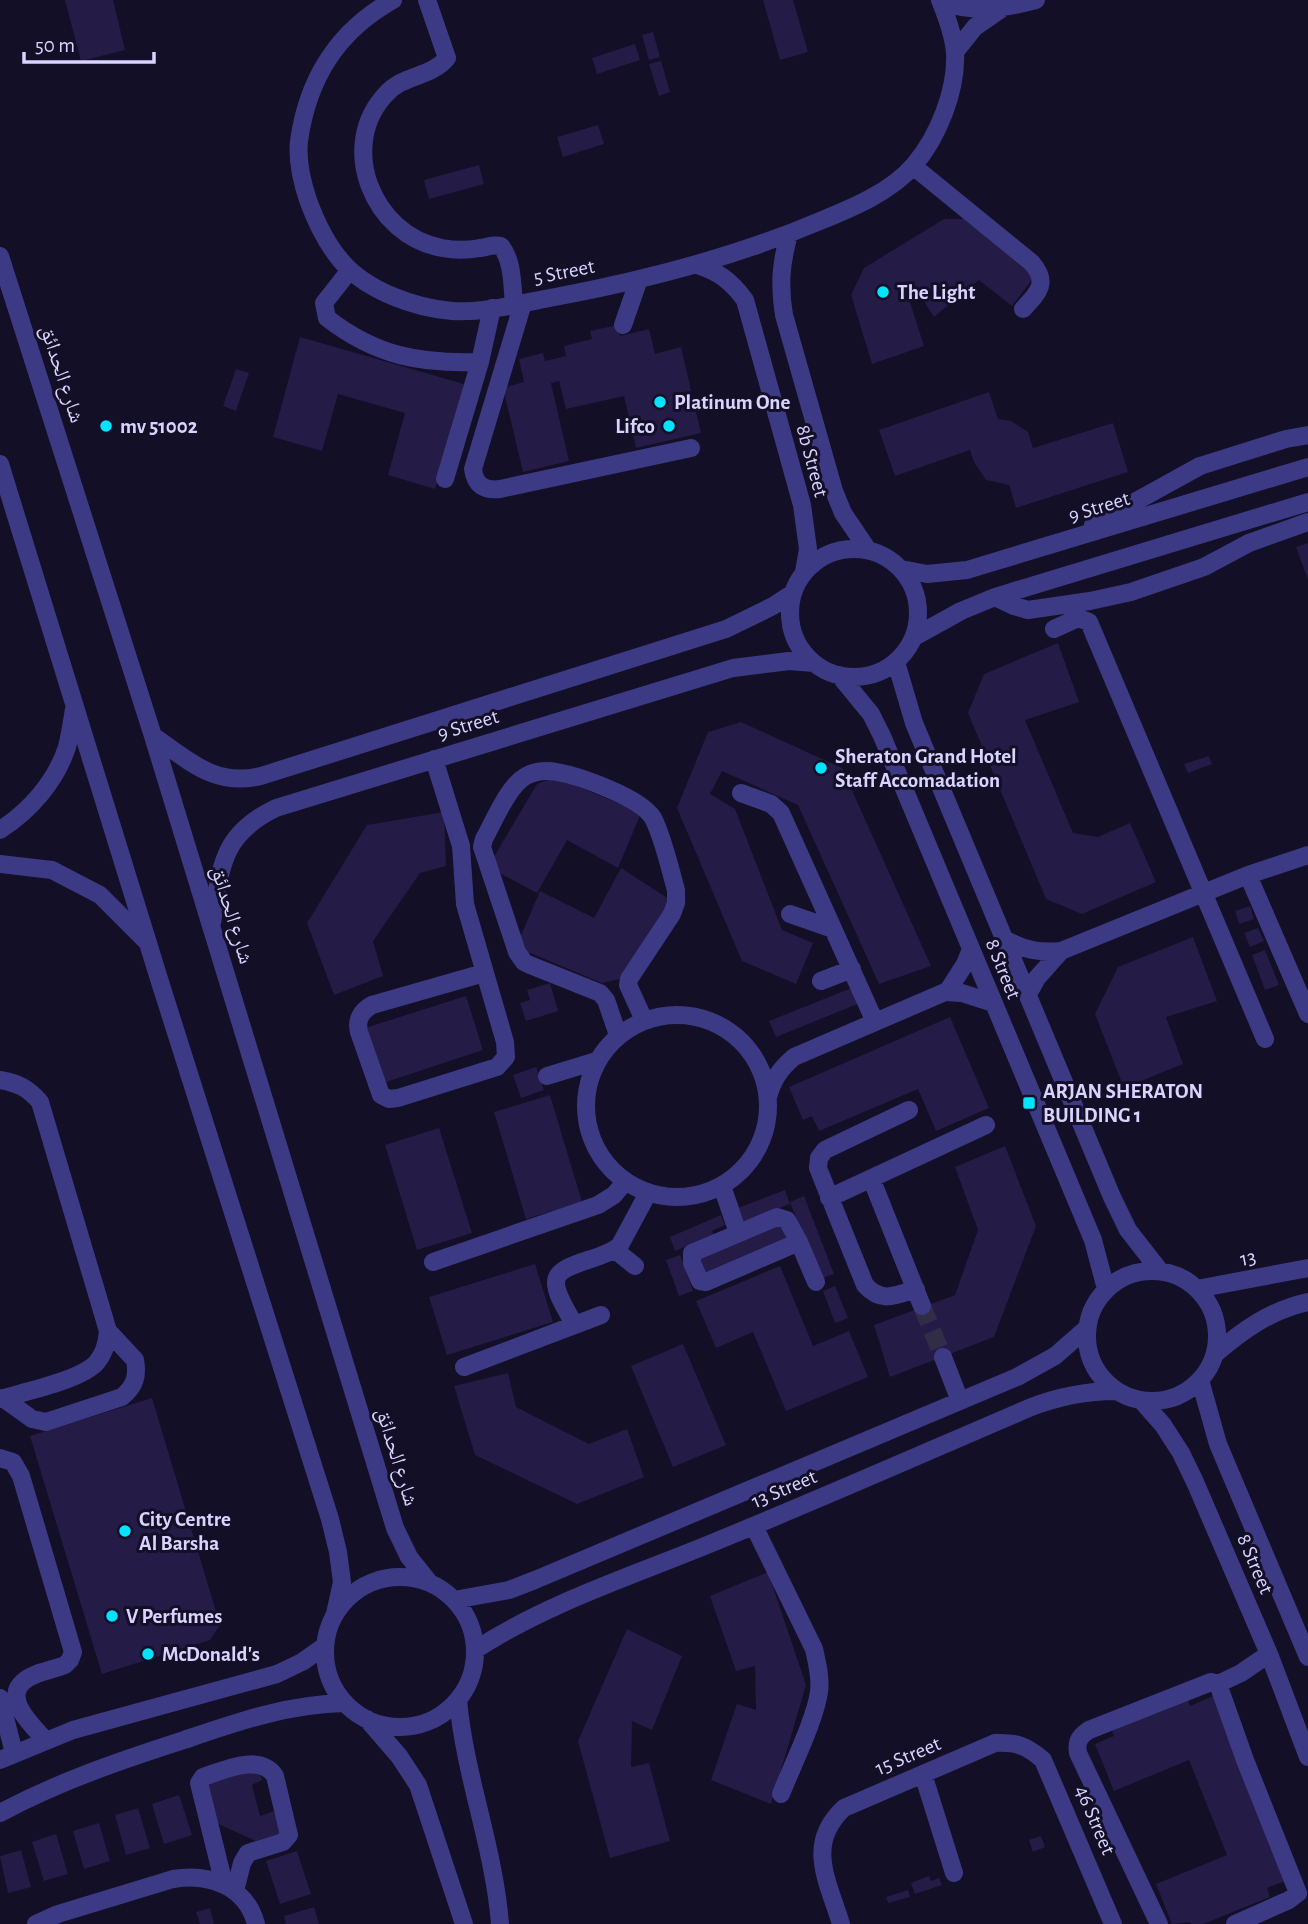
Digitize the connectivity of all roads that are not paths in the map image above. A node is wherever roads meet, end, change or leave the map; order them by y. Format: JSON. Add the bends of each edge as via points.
{"nodes":[{"id":1,"x":393,"y":0,"type":"edge"},
{"id":2,"x":428,"y":0,"type":"edge"},
{"id":3,"x":1035,"y":0,"type":"edge"},
{"id":4,"x":941,"y":1,"type":"edge"},
{"id":5,"x":1001,"y":9,"type":"junction"},
{"id":6,"x":955,"y":52,"type":"junction"},
{"id":7,"x":913,"y":166,"type":"junction"},
{"id":8,"x":789,"y":234,"type":"junction"},
{"id":9,"x":0,"y":256,"type":"edge"},
{"id":10,"x":697,"y":265,"type":"junction"},
{"id":11,"x":350,"y":270,"type":"junction"},
{"id":12,"x":639,"y":279,"type":"junction"},
{"id":13,"x":519,"y":304,"type":"junction"},
{"id":14,"x":492,"y":308,"type":"junction"},
{"id":15,"x":1023,"y":309,"type":"dead end"},
{"id":16,"x":623,"y":325,"type":"dead end"},
{"id":17,"x":480,"y":362,"type":"junction"},
{"id":18,"x":1308,"y":435,"type":"edge"},
{"id":19,"x":691,"y":448,"type":"dead end"},
{"id":20,"x":0,"y":464,"type":"edge"},
{"id":21,"x":1308,"y":467,"type":"edge"},
{"id":22,"x":445,"y":479,"type":"dead end"},
{"id":23,"x":1308,"y":502,"type":"edge"},
{"id":24,"x":1308,"y":522,"type":"edge"},
{"id":25,"x":1065,"y":541,"type":"junction"},
{"id":26,"x":868,"y":550,"type":"junction"},
{"id":27,"x":901,"y":569,"type":"junction"},
{"id":28,"x":804,"y":572,"type":"junction"},
{"id":29,"x":793,"y":593,"type":"junction"},
{"id":30,"x":995,"y":597,"type":"junction"},
{"id":31,"x":1054,"y":629,"type":"dead end"},
{"id":32,"x":914,"y":637,"type":"junction"},
{"id":33,"x":896,"y":662,"type":"junction"},
{"id":34,"x":814,"y":663,"type":"junction"},
{"id":35,"x":839,"y":676,"type":"junction"},
{"id":36,"x":75,"y":706,"type":"junction"},
{"id":37,"x":153,"y":736,"type":"junction"},
{"id":38,"x":434,"y":760,"type":"junction"},
{"id":39,"x":741,"y":793,"type":"dead end"},
{"id":40,"x":0,"y":830,"type":"edge"},
{"id":41,"x":1308,"y":855,"type":"edge"},
{"id":42,"x":0,"y":864,"type":"edge"},
{"id":43,"x":1248,"y":875,"type":"junction"},
{"id":44,"x":1204,"y":894,"type":"junction"},
{"id":45,"x":790,"y":914,"type":"dead end"},
{"id":46,"x":211,"y":927,"type":"junction"},
{"id":47,"x":834,"y":929,"type":"junction"},
{"id":48,"x":1006,"y":940,"type":"junction"},
{"id":49,"x":148,"y":942,"type":"junction"},
{"id":50,"x":971,"y":949,"type":"junction"},
{"id":51,"x":1061,"y":951,"type":"junction"},
{"id":52,"x":852,"y":969,"type":"junction"},
{"id":53,"x":484,"y":973,"type":"junction"},
{"id":54,"x":821,"y":981,"type":"dead end"},
{"id":55,"x":947,"y":992,"type":"junction"},
{"id":56,"x":1028,"y":995,"type":"junction"},
{"id":57,"x":993,"y":1003,"type":"junction"},
{"id":58,"x":1308,"y":1014,"type":"edge"},
{"id":59,"x":643,"y":1020,"type":"junction"},
{"id":60,"x":875,"y":1022,"type":"junction"},
{"id":61,"x":618,"y":1035,"type":"junction"},
{"id":62,"x":1265,"y":1039,"type":"dead end"},
{"id":63,"x":751,"y":1052,"type":"junction"},
{"id":64,"x":794,"y":1057,"type":"junction"},
{"id":65,"x":596,"y":1061,"type":"junction"},
{"id":66,"x":547,"y":1076,"type":"dead end"},
{"id":67,"x":0,"y":1080,"type":"edge"},
{"id":68,"x":768,"y":1097,"type":"junction"},
{"id":69,"x":909,"y":1110,"type":"dead end"},
{"id":70,"x":986,"y":1125,"type":"dead end"},
{"id":71,"x":871,"y":1178,"type":"junction"},
{"id":72,"x":625,"y":1182,"type":"junction"},
{"id":73,"x":722,"y":1186,"type":"junction"},
{"id":74,"x":648,"y":1194,"type":"junction"},
{"id":75,"x":829,"y":1198,"type":"junction"},
{"id":76,"x":738,"y":1233,"type":"junction"},
{"id":77,"x":799,"y":1242,"type":"junction"},
{"id":78,"x":615,"y":1250,"type":"junction"},
{"id":79,"x":433,"y":1262,"type":"dead end"},
{"id":80,"x":635,"y":1266,"type":"dead end"},
{"id":81,"x":1308,"y":1268,"type":"edge"},
{"id":82,"x":1160,"y":1271,"type":"junction"},
{"id":83,"x":816,"y":1282,"type":"dead end"},
{"id":84,"x":1106,"y":1289,"type":"junction"},
{"id":85,"x":1197,"y":1289,"type":"junction"},
{"id":86,"x":1308,"y":1302,"type":"edge"},
{"id":87,"x":601,"y":1315,"type":"dead end"},
{"id":88,"x":574,"y":1325,"type":"junction"},
{"id":89,"x":1087,"y":1328,"type":"junction"},
{"id":90,"x":108,"y":1331,"type":"junction"},
{"id":91,"x":1215,"y":1354,"type":"junction"},
{"id":92,"x":943,"y":1357,"type":"tunnel mouth"},
{"id":93,"x":464,"y":1367,"type":"dead end"},
{"id":94,"x":1200,"y":1380,"type":"junction"},
{"id":95,"x":1117,"y":1391,"type":"junction"},
{"id":96,"x":2,"y":1399,"type":"edge"},
{"id":97,"x":1140,"y":1400,"type":"junction"},
{"id":98,"x":960,"y":1401,"type":"junction"},
{"id":99,"x":0,"y":1458,"type":"edge"},
{"id":100,"x":754,"y":1526,"type":"junction"},
{"id":101,"x":429,"y":1582,"type":"junction"},
{"id":102,"x":454,"y":1600,"type":"junction"},
{"id":103,"x":335,"y":1614,"type":"junction"},
{"id":104,"x":325,"y":1646,"type":"junction"},
{"id":105,"x":475,"y":1650,"type":"junction"},
{"id":106,"x":1269,"y":1654,"type":"junction"},
{"id":107,"x":1308,"y":1657,"type":"edge"},
{"id":108,"x":1218,"y":1684,"type":"junction"},
{"id":109,"x":0,"y":1698,"type":"edge"},
{"id":110,"x":458,"y":1700,"type":"junction"},
{"id":111,"x":345,"y":1703,"type":"junction"},
{"id":112,"x":367,"y":1719,"type":"junction"},
{"id":113,"x":46,"y":1741,"type":"junction"},
{"id":114,"x":1021,"y":1745,"type":"joint"},
{"id":115,"x":7,"y":1756,"type":"edge"},
{"id":116,"x":1308,"y":1757,"type":"edge"},
{"id":117,"x":923,"y":1774,"type":"junction"},
{"id":118,"x":781,"y":1794,"type":"dead end"},
{"id":119,"x":0,"y":1814,"type":"edge"},
{"id":120,"x":954,"y":1873,"type":"dead end"},
{"id":121,"x":230,"y":1888,"type":"junction"},
{"id":122,"x":36,"y":1924,"type":"edge"},
{"id":123,"x":256,"y":1924,"type":"edge"},
{"id":124,"x":464,"y":1924,"type":"edge"},
{"id":125,"x":500,"y":1924,"type":"edge"},
{"id":126,"x":841,"y":1924,"type":"edge"},
{"id":127,"x":1113,"y":1924,"type":"edge"},
{"id":128,"x":1159,"y":1924,"type":"edge"},
{"id":129,"x":1235,"y":1924,"type":"edge"}],
"edges":[{"from":1,"to":11,"type":"street","name":"5 Street","via":[[342,39],[320,70],[299,144],[302,183],[316,221]]},
{"from":2,"to":13,"type":"street","via":[[447,58],[387,93],[375,110],[365,133],[368,186],[381,212],[421,241],[442,248],[501,246]]},
{"from":3,"to":5,"type":"street"},
{"from":4,"to":5,"type":"street","via":[[971,9]]},
{"from":4,"to":6,"type":"street","name":"5 Street"},
{"from":5,"to":6,"type":"street","via":[[975,27]]},
{"from":6,"to":7,"type":"street","name":"5 Street","via":[[947,106],[933,138]]},
{"from":7,"to":8,"type":"street","name":"5 Street","via":[[881,191]]},
{"from":7,"to":15,"type":"street","via":[[1039,271],[1038,293]]},
{"from":8,"to":10,"type":"street","name":"5 Street"},
{"from":8,"to":26,"type":"street","name":"8b Street","via":[[781,260],[785,315],[834,491]]},
{"from":9,"to":37,"type":"street","name":"شارع الحدائق"},
{"from":10,"to":12,"type":"street","name":"5 Street"},
{"from":10,"to":28,"type":"street","name":"8b Street","via":[[716,271],[745,300],[802,505],[808,549]]},
{"from":11,"to":14,"type":"street","name":"5 Street","via":[[413,304],[452,311]]},
{"from":11,"to":17,"type":"street","via":[[324,303],[327,318],[334,323],[367,344],[403,357]]},
{"from":12,"to":13,"type":"street","name":"5 Street"},
{"from":12,"to":16,"type":"street"},
{"from":13,"to":14,"type":"street","name":"5 Street"},
{"from":13,"to":19,"type":"street","via":[[473,469],[480,486],[500,489]]},
{"from":14,"to":17,"type":"street"},
{"from":17,"to":22,"type":"street"},
{"from":18,"to":25,"type":"street","via":[[1200,467]]},
{"from":20,"to":36,"type":"street"},
{"from":21,"to":25,"type":"street","name":"9 Street"},
{"from":23,"to":30,"type":"street"},
{"from":24,"to":30,"type":"street","via":[[1257,539],[1196,570],[1111,598],[1028,610]]},
{"from":25,"to":27,"type":"street","name":"9 Street","via":[[954,572],[927,574]]},
{"from":26,"to":27,"type":"street"},
{"from":26,"to":28,"type":"street","via":[[844,549],[822,557]]},
{"from":27,"to":32,"type":"street","via":[[917,603]]},
{"from":28,"to":29,"type":"street"},
{"from":29,"to":34,"type":"street","via":[[790,619],[798,643]]},
{"from":29,"to":37,"type":"street","name":"9 Street","via":[[726,629],[261,776],[224,779]]},
{"from":30,"to":32,"type":"street"},
{"from":31,"to":44,"type":"street","via":[[1079,618],[1089,622]]},
{"from":32,"to":33,"type":"street"},
{"from":33,"to":35,"type":"street","via":[[878,673]]},
{"from":33,"to":48,"type":"street","name":"8 Street","via":[[914,723]]},
{"from":34,"to":35,"type":"street"},
{"from":34,"to":38,"type":"street","name":"9 Street","via":[[789,661],[733,668]]},
{"from":35,"to":50,"type":"street","name":"8 Street","via":[[871,714],[882,736]]},
{"from":36,"to":40,"type":"street","via":[[66,748],[47,786],[18,819]]},
{"from":36,"to":49,"type":"street"},
{"from":37,"to":46,"type":"street","name":"شارع الحدائق"},
{"from":38,"to":46,"type":"street","name":"9 Street","via":[[257,817],[228,849]]},
{"from":38,"to":53,"type":"street","via":[[461,846],[465,904]]},
{"from":39,"to":47,"type":"street","via":[[771,804],[781,813]]},
{"from":41,"to":43,"type":"street"},
{"from":42,"to":49,"type":"street","via":[[52,870],[100,895]]},
{"from":43,"to":44,"type":"street"},
{"from":43,"to":58,"type":"street"},
{"from":44,"to":51,"type":"street"},
{"from":44,"to":62,"type":"street"},
{"from":45,"to":47,"type":"street"},
{"from":46,"to":101,"type":"street","name":"شارع الحدائق","via":[[395,1528]]},
{"from":47,"to":52,"type":"street"},
{"from":48,"to":51,"type":"street","via":[[1042,953]]},
{"from":48,"to":56,"type":"street","name":"8 Street"},
{"from":49,"to":103,"type":"street","via":[[330,1519],[342,1582]]},
{"from":50,"to":55,"type":"street"},
{"from":50,"to":57,"type":"street","name":"8 Street"},
{"from":51,"to":56,"type":"street"},
{"from":52,"to":54,"type":"street"},
{"from":52,"to":60,"type":"street"},
{"from":53,"to":53,"type":"street","via":[[507,1049],[497,1067],[389,1099],[378,1091],[359,1032],[360,1016],[372,1005]]},
{"from":55,"to":57,"type":"street"},
{"from":55,"to":60,"type":"street"},
{"from":56,"to":82,"type":"street","name":"8 Street","via":[[1123,1219]]},
{"from":57,"to":84,"type":"street","name":"8 Street","via":[[1093,1240]]},
{"from":59,"to":61,"type":"street"},
{"from":59,"to":61,"type":"street","via":[[629,979],[676,902],[653,819],[629,797],[557,772],[525,776],[513,788],[482,847],[517,952],[530,965],[600,993]]},
{"from":59,"to":63,"type":"street","via":[[691,1015],[714,1022]]},
{"from":60,"to":64,"type":"street"},
{"from":61,"to":65,"type":"street"},
{"from":63,"to":64,"type":"street"},
{"from":63,"to":68,"type":"street"},
{"from":64,"to":68,"type":"street","via":[[772,1081]]},
{"from":65,"to":66,"type":"street"},
{"from":65,"to":72,"type":"street","via":[[588,1082],[587,1127],[608,1167]]},
{"from":67,"to":90,"type":"street","via":[[30,1090],[40,1102]]},
{"from":68,"to":73,"type":"street","via":[[760,1144],[738,1175]]},
{"from":69,"to":75,"type":"street","via":[[825,1150],[818,1168]]},
{"from":70,"to":71,"type":"street"},
{"from":71,"to":75,"type":"street"},
{"from":71,"to":75,"type":"street","via":[[919,1297],[872,1293]]},
{"from":72,"to":74,"type":"street"},
{"from":72,"to":79,"type":"street","via":[[598,1205]]},
{"from":73,"to":74,"type":"street","via":[[686,1198]]},
{"from":73,"to":76,"type":"street"},
{"from":74,"to":78,"type":"street"},
{"from":76,"to":77,"type":"street","via":[[783,1217]]},
{"from":76,"to":77,"type":"street","via":[[692,1253],[700,1281]]},
{"from":77,"to":83,"type":"street"},
{"from":78,"to":80,"type":"street"},
{"from":78,"to":88,"type":"street","via":[[563,1268],[557,1275],[556,1284]]},
{"from":81,"to":85,"type":"street","name":"13"},
{"from":82,"to":84,"type":"street","via":[[1140,1271]]},
{"from":82,"to":85,"type":"street"},
{"from":84,"to":89,"type":"street","via":[[1093,1307]]},
{"from":85,"to":91,"type":"street","via":[[1215,1319]]},
{"from":86,"to":91,"type":"street","via":[[1267,1316]]},
{"from":87,"to":88,"type":"street"},
{"from":88,"to":93,"type":"street"},
{"from":89,"to":95,"type":"street","via":[[1093,1364]]},
{"from":89,"to":98,"type":"street","name":"13 Street","via":[[1037,1367]]},
{"from":90,"to":96,"type":"street","via":[[99,1360],[87,1371]]},
{"from":90,"to":96,"type":"street","via":[[135,1360],[136,1381],[122,1397],[46,1423]]},
{"from":91,"to":94,"type":"street"},
{"from":92,"to":98,"type":"street"},
{"from":94,"to":97,"type":"street","via":[[1183,1394],[1162,1401]]},
{"from":94,"to":107,"type":"street","name":"8 Street","via":[[1218,1444]]},
{"from":95,"to":97,"type":"street"},
{"from":95,"to":100,"type":"street","name":"13 Street","via":[[1057,1397]]},
{"from":97,"to":106,"type":"street","name":"8 Street","via":[[1181,1453]]},
{"from":98,"to":102,"type":"street","name":"13 Street","via":[[535,1580]]},
{"from":99,"to":113,"type":"street","via":[[13,1462],[21,1476],[73,1652],[65,1665],[24,1681],[17,1690],[21,1712]]},
{"from":100,"to":105,"type":"street","name":"13 Street","via":[[546,1611]]},
{"from":100,"to":118,"type":"street","via":[[814,1649],[820,1671],[813,1712]]},
{"from":101,"to":102,"type":"street"},
{"from":101,"to":103,"type":"street","via":[[411,1577],[374,1581],[358,1589]]},
{"from":102,"to":105,"type":"street","via":[[471,1628]]},
{"from":103,"to":104,"type":"street"},
{"from":104,"to":111,"type":"street","via":[[331,1680]]},
{"from":104,"to":113,"type":"street","via":[[277,1674]]},
{"from":105,"to":110,"type":"street","via":[[470,1680]]},
{"from":106,"to":108,"type":"street"},
{"from":106,"to":116,"type":"street","name":"8 Street"},
{"from":108,"to":128,"type":"street","via":[[1211,1682],[1089,1730],[1076,1744]]},
{"from":108,"to":129,"type":"street","via":[[1298,1893]]},
{"from":109,"to":115,"type":"street"},
{"from":110,"to":112,"type":"street","via":[[431,1721],[414,1726]]},
{"from":110,"to":125,"type":"street","via":[[462,1742],[495,1875]]},
{"from":111,"to":112,"type":"street"},
{"from":111,"to":119,"type":"street","via":[[317,1703],[261,1715],[87,1772]]},
{"from":112,"to":124,"type":"street","via":[[418,1785]]},
{"from":113,"to":115,"type":"street"},
{"from":114,"to":117,"type":"street","name":"15 Street","via":[[995,1743]]},
{"from":114,"to":127,"type":"street","name":"46 Street","via":[[1043,1760],[1052,1776]]},
{"from":117,"to":120,"type":"street"},
{"from":117,"to":126,"type":"street","name":"15 Street","via":[[844,1808],[824,1833],[823,1864]]},
{"from":121,"to":121,"type":"street","via":[[248,1853],[283,1842],[289,1835],[270,1769],[246,1764],[203,1777],[199,1783]]},
{"from":121,"to":122,"type":"street","via":[[191,1876]]},
{"from":121,"to":123,"type":"street","via":[[246,1903]]}]}
